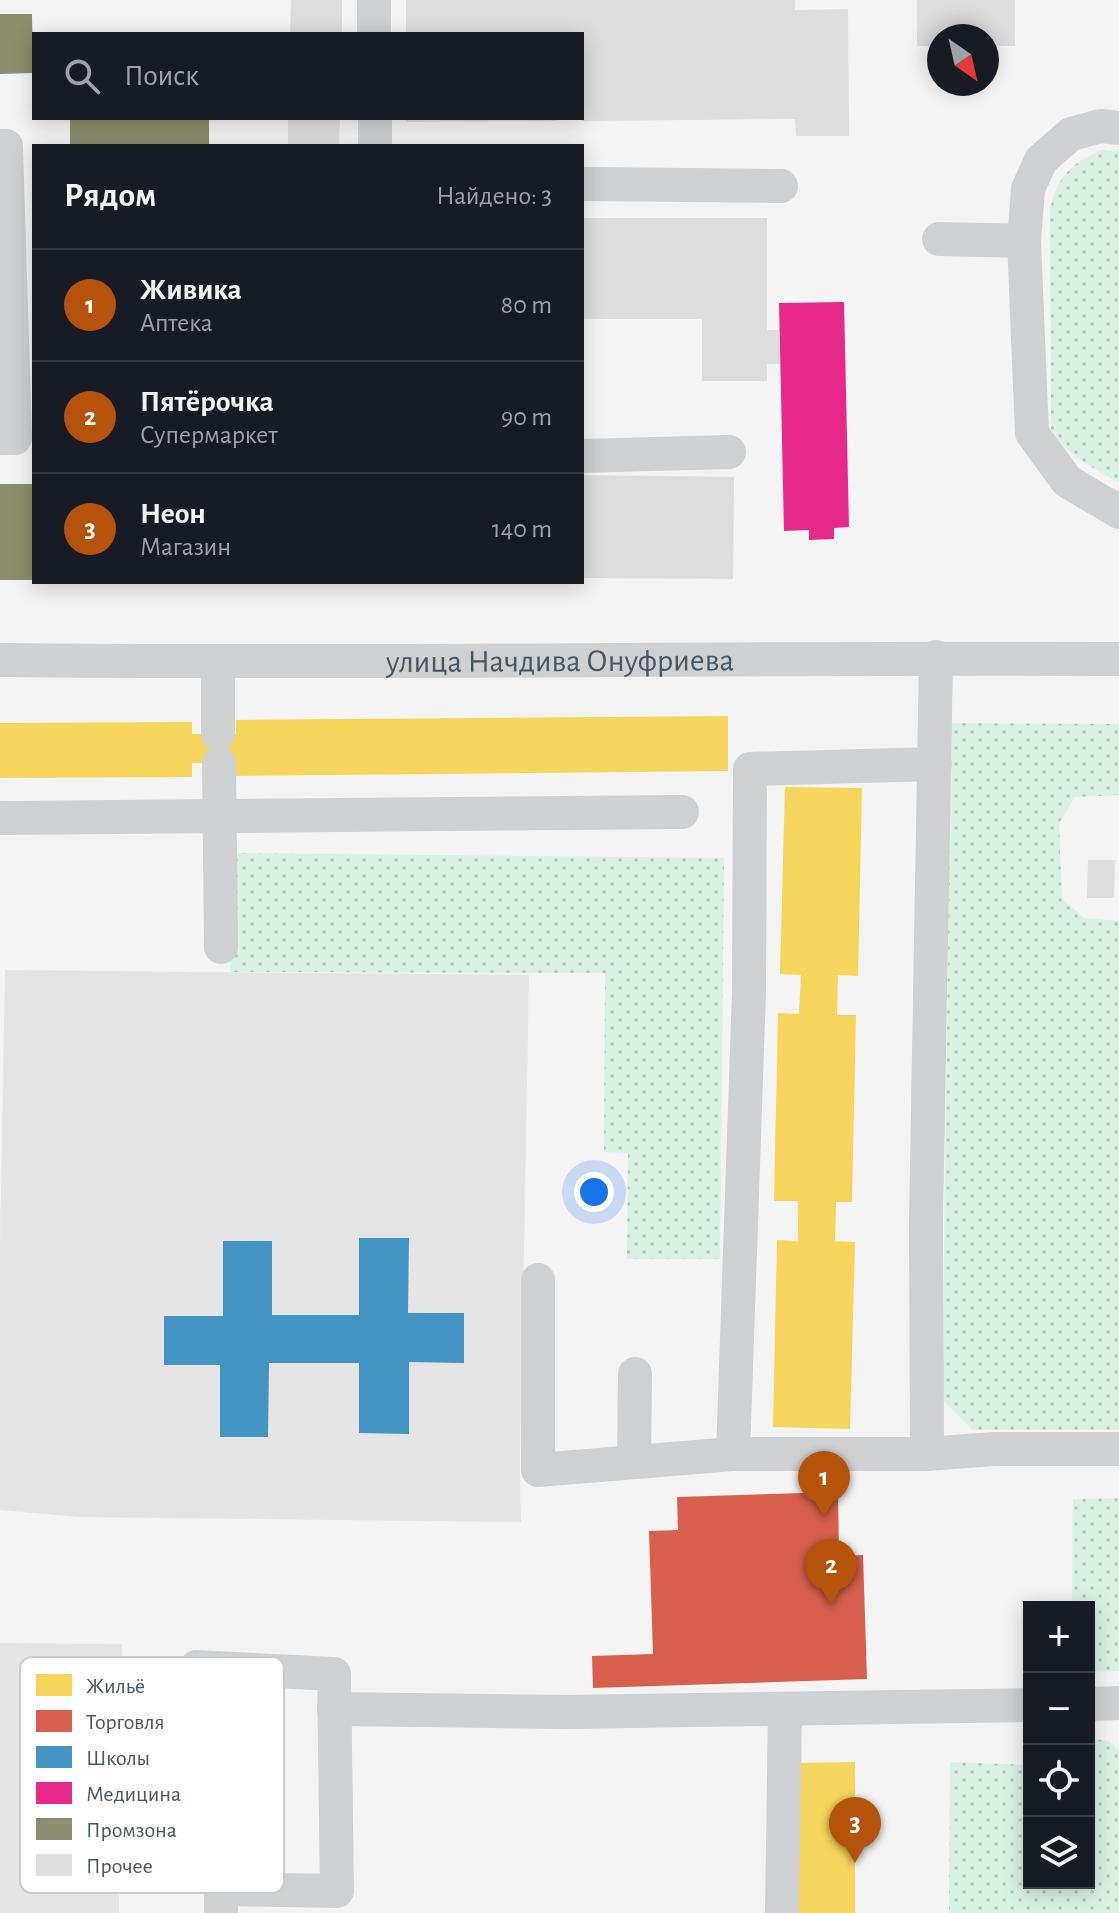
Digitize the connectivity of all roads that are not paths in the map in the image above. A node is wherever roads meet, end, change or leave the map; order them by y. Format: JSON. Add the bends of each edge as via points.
{"nodes":[{"id":1,"x":374,"y":0,"type":"edge"},
{"id":2,"x":374,"y":32,"type":"edge"},
{"id":3,"x":375,"y":120,"type":"edge"},
{"id":4,"x":1119,"y":128,"type":"edge"},
{"id":5,"x":375,"y":144,"type":"edge"},
{"id":6,"x":0,"y":146,"type":"edge"},
{"id":7,"x":584,"y":184,"type":"edge"},
{"id":8,"x":781,"y":186,"type":"dead end"},
{"id":9,"x":939,"y":239,"type":"dead end"},
{"id":10,"x":1024,"y":241,"type":"junction"},
{"id":11,"x":0,"y":438,"type":"edge"},
{"id":12,"x":729,"y":452,"type":"dead end"},
{"id":13,"x":584,"y":456,"type":"edge"},
{"id":14,"x":1119,"y":512,"type":"edge"},
{"id":15,"x":936,"y":657,"type":"junction"},
{"id":16,"x":1119,"y":659,"type":"edge"},
{"id":17,"x":0,"y":660,"type":"edge"},
{"id":18,"x":218,"y":662,"type":"junction"},
{"id":19,"x":935,"y":764,"type":"junction"},
{"id":20,"x":682,"y":812,"type":"dead end"},
{"id":21,"x":221,"y":816,"type":"junction"},
{"id":22,"x":0,"y":818,"type":"edge"},
{"id":23,"x":221,"y":947,"type":"dead end"},
{"id":24,"x":538,"y":1280,"type":"dead end"},
{"id":25,"x":635,"y":1374,"type":"dead end"},
{"id":26,"x":1119,"y":1449,"type":"edge"},
{"id":27,"x":733,"y":1454,"type":"junction"},
{"id":28,"x":927,"y":1454,"type":"junction"},
{"id":29,"x":634,"y":1462,"type":"junction"},
{"id":30,"x":284,"y":1671,"type":"edge"},
{"id":31,"x":1119,"y":1703,"type":"edge"},
{"id":32,"x":1095,"y":1704,"type":"edge"},
{"id":33,"x":1023,"y":1705,"type":"edge"},
{"id":34,"x":334,"y":1709,"type":"junction"},
{"id":35,"x":785,"y":1710,"type":"junction"},
{"id":36,"x":284,"y":1890,"type":"edge"},
{"id":37,"x":782,"y":1913,"type":"edge"}],
"edges":[{"from":1,"to":2,"type":"street"},
{"from":3,"to":5,"type":"street"},
{"from":4,"to":10,"type":"street","via":[[1101,126],[1071,134],[1041,160],[1028,189]]},
{"from":6,"to":11,"type":"street","via":[[6,146],[15,438]]},
{"from":7,"to":8,"type":"street"},
{"from":9,"to":10,"type":"street"},
{"from":10,"to":14,"type":"street","via":[[1032,433],[1067,481]]},
{"from":12,"to":13,"type":"street"},
{"from":15,"to":16,"type":"street","name":"улица Начдива Онуфриева"},
{"from":15,"to":18,"type":"street","name":"улица Начдива Онуфриева"},
{"from":15,"to":19,"type":"street"},
{"from":17,"to":18,"type":"street","name":"улица Начдива Онуфриева"},
{"from":18,"to":21,"type":"street"},
{"from":19,"to":27,"type":"street","via":[[750,769],[749,992]]},
{"from":19,"to":28,"type":"street"},
{"from":20,"to":21,"type":"street"},
{"from":21,"to":22,"type":"street"},
{"from":21,"to":23,"type":"street"},
{"from":24,"to":29,"type":"street","via":[[529,1470]]},
{"from":25,"to":29,"type":"street"},
{"from":26,"to":28,"type":"street"},
{"from":27,"to":28,"type":"street"},
{"from":27,"to":29,"type":"street"},
{"from":30,"to":34,"type":"street","via":[[334,1674]]},
{"from":31,"to":32,"type":"street"},
{"from":33,"to":35,"type":"street"},
{"from":34,"to":35,"type":"street"},
{"from":34,"to":36,"type":"street","via":[[337,1891]]},
{"from":35,"to":37,"type":"street"}]}
